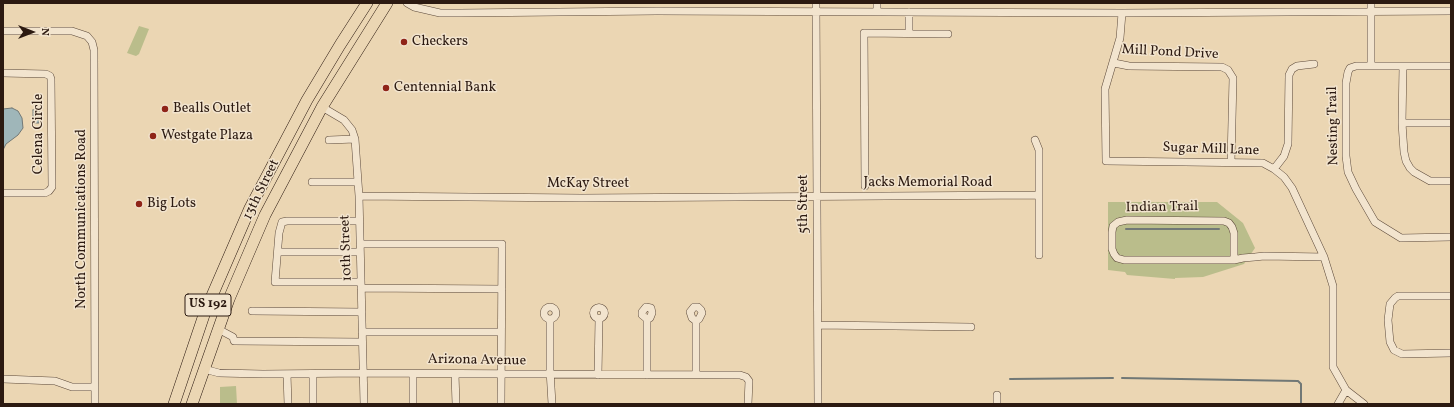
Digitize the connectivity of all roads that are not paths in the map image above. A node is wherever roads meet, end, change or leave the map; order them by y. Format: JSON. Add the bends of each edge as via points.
{"nodes":[{"id":1,"x":367,"y":3,"type":"edge"},
{"id":2,"x":387,"y":3,"type":"edge"},
{"id":3,"x":407,"y":3,"type":"edge"},
{"id":4,"x":816,"y":3,"type":"edge"},
{"id":5,"x":877,"y":3,"type":"edge"},
{"id":6,"x":1371,"y":3,"type":"edge"},
{"id":7,"x":817,"y":12,"type":"junction"},
{"id":8,"x":877,"y":12,"type":"junction"},
{"id":9,"x":909,"y":12,"type":"junction"},
{"id":10,"x":1371,"y":12,"type":"junction"},
{"id":11,"x":1451,"y":12,"type":"edge"},
{"id":12,"x":1122,"y":14,"type":"junction"},
{"id":13,"x":3,"y":31,"type":"edge"},
{"id":14,"x":909,"y":33,"type":"junction"},
{"id":15,"x":948,"y":34,"type":"dead end"},
{"id":16,"x":1114,"y":63,"type":"junction"},
{"id":17,"x":1314,"y":64,"type":"dead end"},
{"id":18,"x":1371,"y":65,"type":"junction"},
{"id":19,"x":1403,"y":66,"type":"junction"},
{"id":20,"x":1451,"y":66,"type":"edge"},
{"id":21,"x":3,"y":73,"type":"edge"},
{"id":22,"x":322,"y":107,"type":"junction"},
{"id":23,"x":1402,"y":123,"type":"junction"},
{"id":24,"x":1451,"y":123,"type":"edge"},
{"id":25,"x":356,"y":139,"type":"junction"},
{"id":26,"x":329,"y":140,"type":"dead end"},
{"id":27,"x":1035,"y":140,"type":"dead end"},
{"id":28,"x":1231,"y":162,"type":"junction"},
{"id":29,"x":1274,"y":169,"type":"junction"},
{"id":30,"x":312,"y":182,"type":"dead end"},
{"id":31,"x":358,"y":182,"type":"junction"},
{"id":32,"x":1451,"y":182,"type":"edge"},
{"id":33,"x":865,"y":186,"type":"dead end"},
{"id":34,"x":3,"y":193,"type":"edge"},
{"id":35,"x":1039,"y":195,"type":"junction"},
{"id":36,"x":358,"y":196,"type":"junction"},
{"id":37,"x":817,"y":197,"type":"junction"},
{"id":38,"x":359,"y":221,"type":"junction"},
{"id":39,"x":1451,"y":237,"type":"edge"},
{"id":40,"x":360,"y":248,"type":"junction"},
{"id":41,"x":278,"y":252,"type":"junction"},
{"id":42,"x":1039,"y":255,"type":"dead end"},
{"id":43,"x":1324,"y":257,"type":"junction"},
{"id":44,"x":1234,"y":260,"type":"junction"},
{"id":45,"x":361,"y":285,"type":"junction"},
{"id":46,"x":502,"y":288,"type":"junction"},
{"id":47,"x":1451,"y":296,"type":"edge"},
{"id":48,"x":252,"y":312,"type":"dead end"},
{"id":49,"x":362,"y":312,"type":"junction"},
{"id":50,"x":550,"y":319,"type":"dead end"},
{"id":51,"x":599,"y":319,"type":"dead end"},
{"id":52,"x":647,"y":320,"type":"dead end"},
{"id":53,"x":696,"y":320,"type":"dead end"},
{"id":54,"x":202,"y":323,"type":"junction"},
{"id":55,"x":818,"y":325,"type":"junction"},
{"id":56,"x":971,"y":327,"type":"dead end"},
{"id":57,"x":218,"y":329,"type":"junction"},
{"id":58,"x":362,"y":332,"type":"junction"},
{"id":59,"x":501,"y":332,"type":"junction"},
{"id":60,"x":362,"y":342,"type":"junction"},
{"id":61,"x":1451,"y":353,"type":"edge"},
{"id":62,"x":187,"y":364,"type":"junction"},
{"id":63,"x":204,"y":369,"type":"junction"},
{"id":64,"x":363,"y":373,"type":"junction"},
{"id":65,"x":287,"y":374,"type":"junction"},
{"id":66,"x":313,"y":374,"type":"junction"},
{"id":67,"x":413,"y":374,"type":"junction"},
{"id":68,"x":455,"y":374,"type":"junction"},
{"id":69,"x":502,"y":375,"type":"junction"},
{"id":70,"x":550,"y":375,"type":"junction"},
{"id":71,"x":598,"y":375,"type":"junction"},
{"id":72,"x":647,"y":375,"type":"junction"},
{"id":73,"x":696,"y":375,"type":"junction"},
{"id":74,"x":3,"y":379,"type":"edge"},
{"id":75,"x":95,"y":387,"type":"junction"},
{"id":76,"x":1346,"y":390,"type":"junction"},
{"id":77,"x":997,"y":395,"type":"dead end"},
{"id":78,"x":95,"y":404,"type":"edge"},
{"id":79,"x":174,"y":404,"type":"edge"},
{"id":80,"x":186,"y":404,"type":"edge"},
{"id":81,"x":192,"y":404,"type":"edge"},
{"id":82,"x":288,"y":404,"type":"edge"},
{"id":83,"x":313,"y":404,"type":"edge"},
{"id":84,"x":364,"y":404,"type":"edge"},
{"id":85,"x":413,"y":404,"type":"edge"},
{"id":86,"x":456,"y":404,"type":"edge"},
{"id":87,"x":501,"y":404,"type":"edge"},
{"id":88,"x":552,"y":404,"type":"edge"},
{"id":89,"x":748,"y":404,"type":"edge"},
{"id":90,"x":818,"y":404,"type":"edge"},
{"id":91,"x":997,"y":404,"type":"edge"},
{"id":92,"x":1338,"y":404,"type":"edge"},
{"id":93,"x":1364,"y":404,"type":"edge"}],
"edges":[{"from":1,"to":54,"type":"highway","name":"13th Street","number":"US 192","via":[[320,78],[274,160],[216,284]]},
{"from":2,"to":22,"type":"highway","name":"13th Street","number":"US 192"},
{"from":3,"to":7,"type":"street","via":[[440,12],[460,13]]},
{"from":4,"to":7,"type":"street","name":"5th Street"},
{"from":5,"to":8,"type":"street"},
{"from":6,"to":10,"type":"street"},
{"from":7,"to":8,"type":"street"},
{"from":7,"to":37,"type":"street","name":"5th Street"},
{"from":8,"to":9,"type":"street"},
{"from":9,"to":12,"type":"street"},
{"from":9,"to":14,"type":"street"},
{"from":10,"to":11,"type":"street"},
{"from":10,"to":12,"type":"street"},
{"from":10,"to":18,"type":"street"},
{"from":12,"to":16,"type":"street","name":"Sugar Mill Lane"},
{"from":13,"to":75,"type":"street","name":"North Communications Road","via":[[72,31],[87,36],[92,42]]},
{"from":14,"to":15,"type":"street"},
{"from":14,"to":33,"type":"street","via":[[864,33]]},
{"from":16,"to":28,"type":"street","name":"Mill Pond Drive","via":[[1129,66],[1222,67],[1228,70],[1233,78]]},
{"from":16,"to":28,"type":"street","name":"Sugar Mill Lane","via":[[1105,89],[1106,161]]},
{"from":17,"to":29,"type":"street","via":[[1297,66],[1289,75],[1288,144],[1284,156]]},
{"from":18,"to":19,"type":"street","name":"Nesting Trail"},
{"from":18,"to":39,"type":"street","name":"Nesting Trail","via":[[1356,66],[1348,72],[1348,172],[1375,222],[1401,238]]},
{"from":19,"to":20,"type":"street","name":"Nesting Trail"},
{"from":19,"to":23,"type":"street"},
{"from":21,"to":34,"type":"street","name":"Celena Circle","via":[[50,76],[52,187],[45,193]]},
{"from":22,"to":25,"type":"street","name":"10th Street","via":[[344,120]]},
{"from":22,"to":57,"type":"highway","name":"13th Street","number":"US 192","via":[[265,216]]},
{"from":23,"to":24,"type":"street"},
{"from":23,"to":32,"type":"street","via":[[1404,152],[1410,168],[1430,181]]},
{"from":25,"to":26,"type":"street"},
{"from":25,"to":31,"type":"street","name":"10th Street"},
{"from":27,"to":35,"type":"street","via":[[1039,150]]},
{"from":28,"to":29,"type":"street","name":"Sugar Mill Lane","via":[[1263,163]]},
{"from":29,"to":43,"type":"street","name":"Sugar Mill Lane","via":[[1292,188]]},
{"from":30,"to":31,"type":"street"},
{"from":31,"to":36,"type":"street","name":"10th Street"},
{"from":35,"to":37,"type":"street","name":"Jacks Memorial Road"},
{"from":35,"to":42,"type":"street"},
{"from":36,"to":37,"type":"street","name":"McKay Street"},
{"from":36,"to":38,"type":"street","name":"10th Street"},
{"from":37,"to":55,"type":"street","name":"5th Street"},
{"from":38,"to":40,"type":"street","name":"10th Street"},
{"from":38,"to":41,"type":"street","via":[[282,222],[278,232]]},
{"from":40,"to":41,"type":"street"},
{"from":40,"to":45,"type":"street","name":"10th Street"},
{"from":40,"to":46,"type":"street","via":[[502,244]]},
{"from":41,"to":45,"type":"street","via":[[274,282]]},
{"from":43,"to":44,"type":"street","name":"Indian Trail","via":[[1264,256]]},
{"from":43,"to":76,"type":"street","name":"Sugar Mill Lane","via":[[1333,286],[1333,367]]},
{"from":44,"to":44,"type":"street","name":"Indian Trail","via":[[1124,260],[1117,258],[1112,249],[1113,226],[1127,220],[1224,221],[1229,223],[1234,233]]},
{"from":45,"to":46,"type":"street"},
{"from":45,"to":49,"type":"street","name":"10th Street"},
{"from":46,"to":59,"type":"street"},
{"from":47,"to":61,"type":"street","via":[[1398,296],[1390,304],[1388,320],[1390,342],[1394,350],[1402,354]]},
{"from":48,"to":49,"type":"street"},
{"from":49,"to":58,"type":"street","name":"10th Street"},
{"from":50,"to":70,"type":"street"},
{"from":51,"to":71,"type":"street"},
{"from":52,"to":72,"type":"street"},
{"from":53,"to":73,"type":"street"},
{"from":54,"to":62,"type":"highway","name":"13th Street","number":"US 192"},
{"from":54,"to":63,"type":"highway","via":[[197,356]]},
{"from":55,"to":56,"type":"street"},
{"from":55,"to":90,"type":"street","name":"5th Street"},
{"from":57,"to":60,"type":"street","via":[[233,337],[234,341]]},
{"from":57,"to":63,"type":"highway","name":"13th Street","number":"US 192"},
{"from":58,"to":59,"type":"street"},
{"from":58,"to":60,"type":"street","name":"10th Street"},
{"from":59,"to":69,"type":"street"},
{"from":60,"to":64,"type":"street","name":"10th Street"},
{"from":62,"to":79,"type":"highway","name":"13th Street","number":"US 192"},
{"from":62,"to":80,"type":"highway","via":[[195,374]]},
{"from":63,"to":65,"type":"street","name":"Arizona Avenue","via":[[219,373]]},
{"from":63,"to":81,"type":"highway","name":"13th Street","number":"US 192"},
{"from":64,"to":66,"type":"street","name":"Arizona Avenue"},
{"from":64,"to":67,"type":"street","name":"Arizona Avenue"},
{"from":64,"to":84,"type":"street","name":"10th Street"},
{"from":65,"to":66,"type":"street","name":"Arizona Avenue"},
{"from":65,"to":82,"type":"street"},
{"from":66,"to":83,"type":"street"},
{"from":67,"to":68,"type":"street","name":"Arizona Avenue"},
{"from":67,"to":85,"type":"street"},
{"from":68,"to":69,"type":"street","name":"Arizona Avenue"},
{"from":68,"to":86,"type":"street"},
{"from":69,"to":70,"type":"street","name":"Arizona Avenue"},
{"from":69,"to":87,"type":"street"},
{"from":70,"to":71,"type":"street","name":"Arizona Avenue"},
{"from":70,"to":88,"type":"street"},
{"from":71,"to":72,"type":"street","name":"Arizona Avenue"},
{"from":72,"to":73,"type":"street","name":"Arizona Avenue"},
{"from":73,"to":89,"type":"street","name":"Arizona Avenue","via":[[746,377],[749,381]]},
{"from":74,"to":75,"type":"street","via":[[55,381],[72,387]]},
{"from":75,"to":78,"type":"street","name":"North Communications Road"},
{"from":76,"to":92,"type":"street"},
{"from":76,"to":93,"type":"street","name":"Sugar Mill Lane"},
{"from":77,"to":91,"type":"street"}]}
